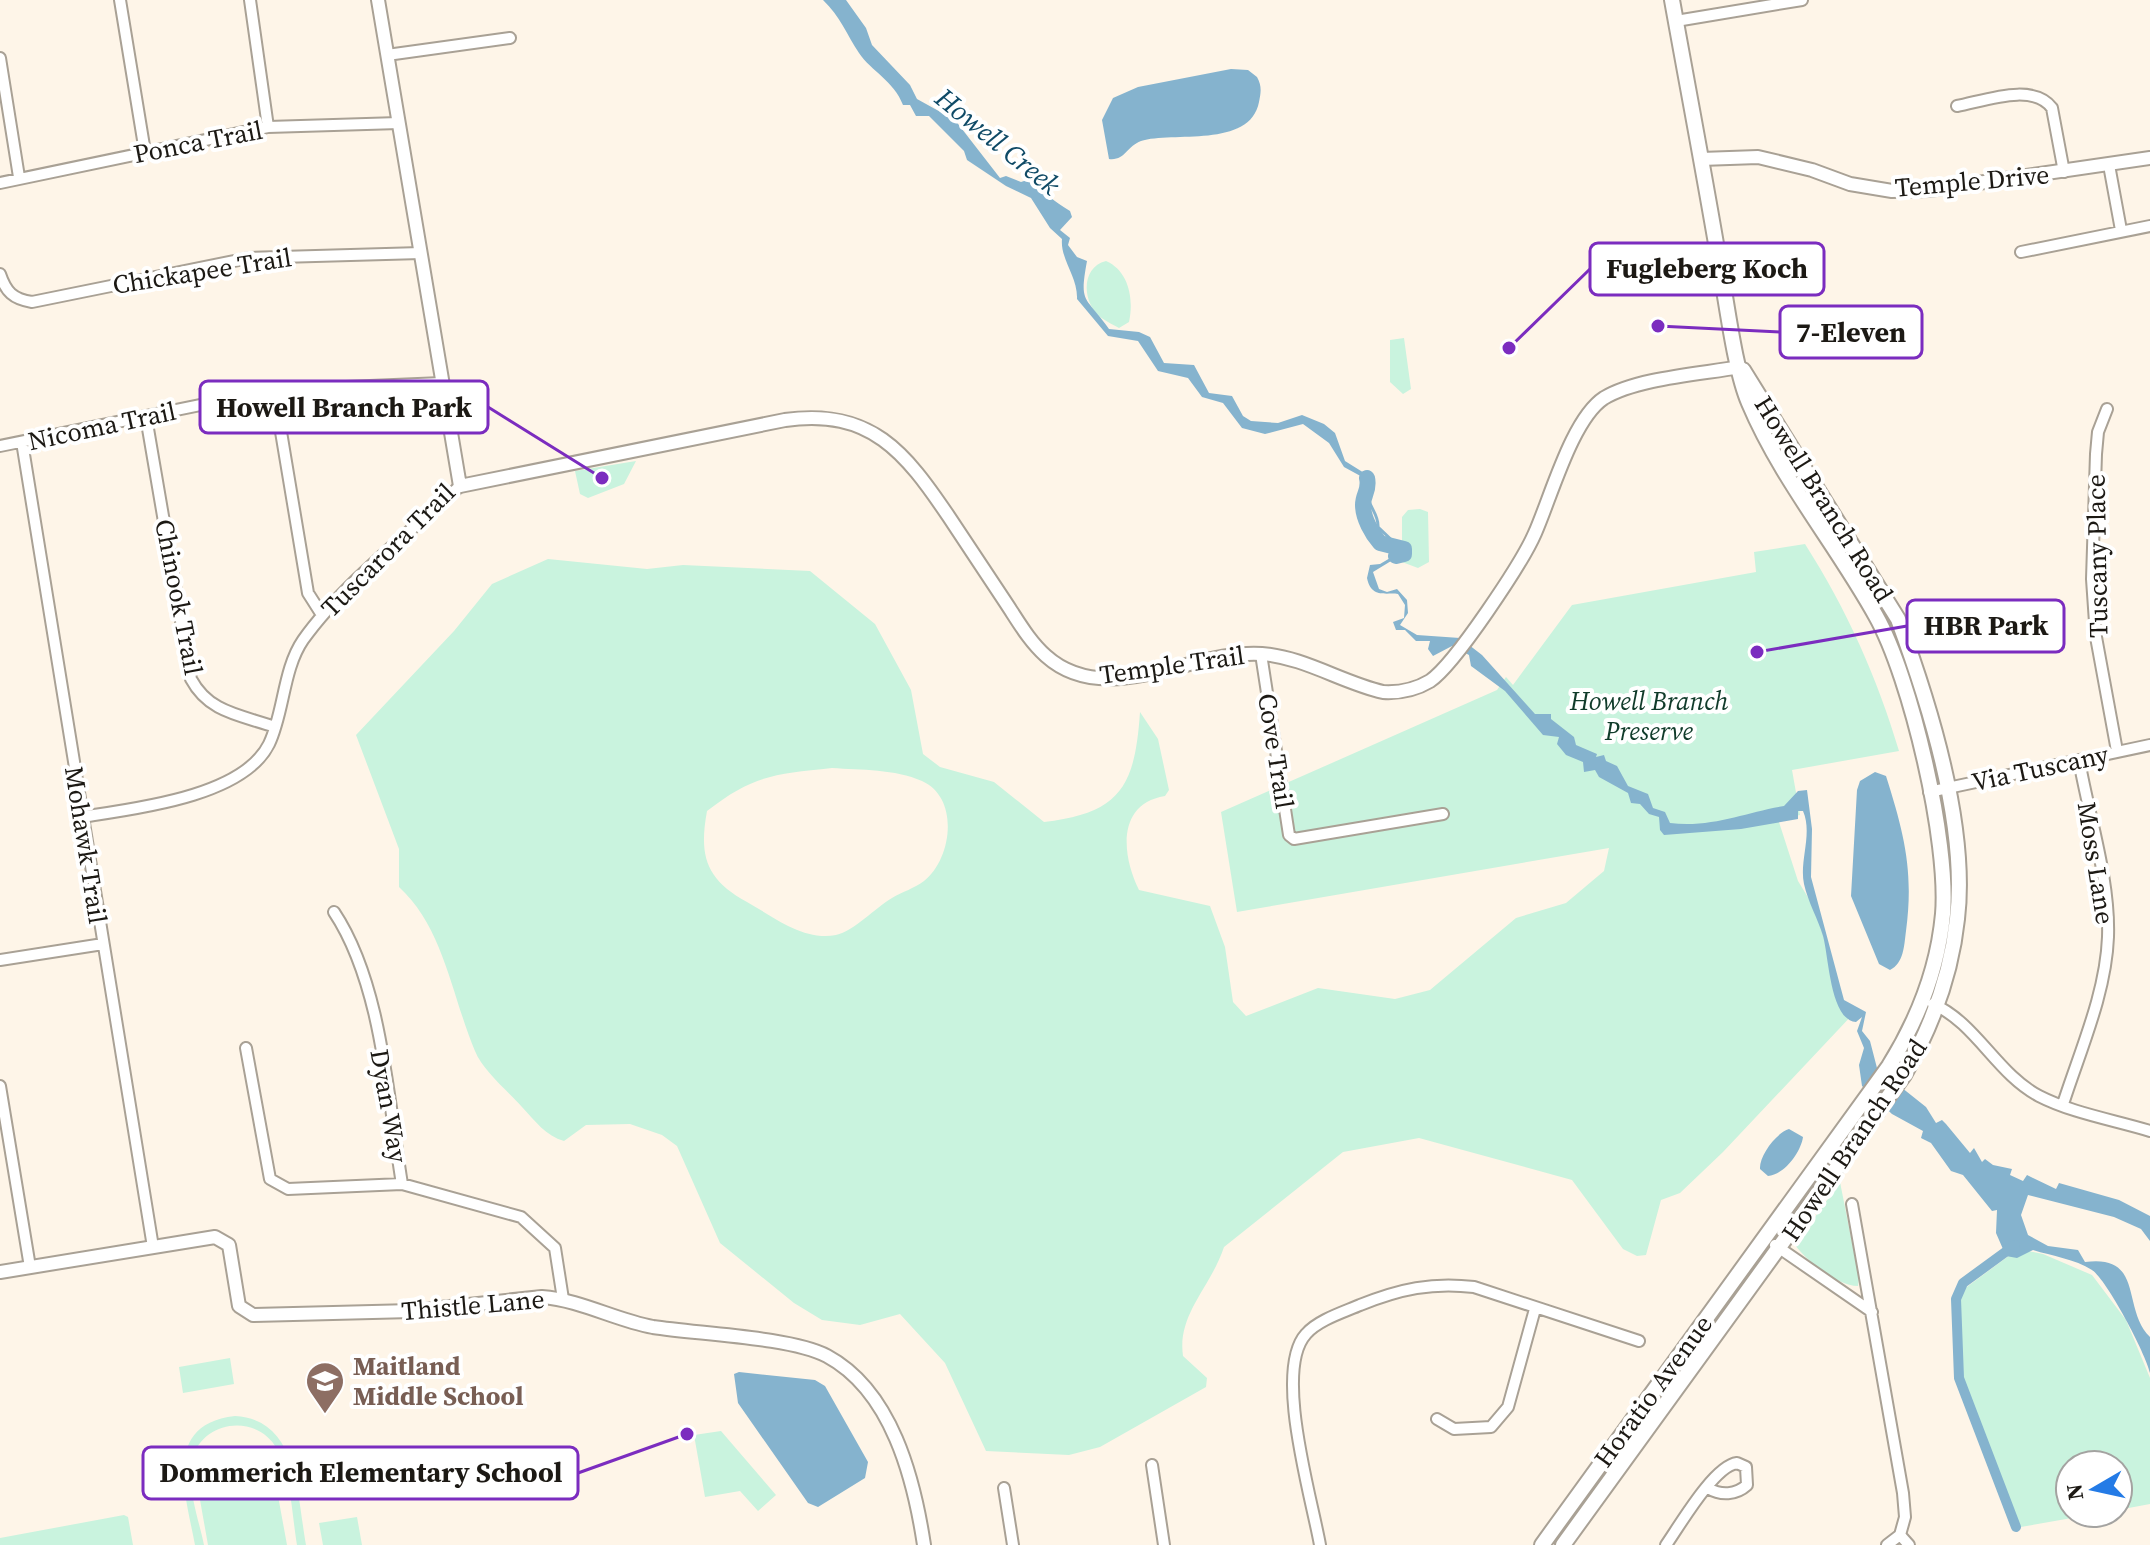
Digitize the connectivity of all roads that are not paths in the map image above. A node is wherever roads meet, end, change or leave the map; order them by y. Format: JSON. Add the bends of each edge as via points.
{"nodes":[{"id":1,"x":120,"y":0,"type":"edge"},
{"id":2,"x":250,"y":0,"type":"edge"},
{"id":3,"x":378,"y":0,"type":"edge"},
{"id":4,"x":1672,"y":0,"type":"edge"},
{"id":5,"x":1802,"y":0,"type":"edge"},
{"id":6,"x":1676,"y":21,"type":"junction"},
{"id":7,"x":510,"y":38,"type":"dead end"},
{"id":8,"x":387,"y":55,"type":"junction"},
{"id":9,"x":0,"y":58,"type":"edge"},
{"id":10,"x":1957,"y":106,"type":"dead end"},
{"id":11,"x":399,"y":123,"type":"junction"},
{"id":12,"x":268,"y":127,"type":"junction"},
{"id":13,"x":145,"y":152,"type":"junction"},
{"id":14,"x":2150,"y":158,"type":"edge"},
{"id":15,"x":1701,"y":159,"type":"junction"},
{"id":16,"x":2109,"y":165,"type":"junction"},
{"id":17,"x":2064,"y":172,"type":"junction"},
{"id":18,"x":19,"y":177,"type":"junction"},
{"id":19,"x":0,"y":183,"type":"edge"},
{"id":20,"x":2150,"y":226,"type":"edge"},
{"id":21,"x":2121,"y":230,"type":"junction"},
{"id":22,"x":2021,"y":252,"type":"dead end"},
{"id":23,"x":421,"y":253,"type":"junction"},
{"id":24,"x":0,"y":274,"type":"edge"},
{"id":25,"x":1740,"y":367,"type":"junction"},
{"id":26,"x":442,"y":383,"type":"junction"},
{"id":27,"x":274,"y":390,"type":"junction"},
{"id":28,"x":2107,"y":409,"type":"dead end"},
{"id":29,"x":146,"y":417,"type":"junction"},
{"id":30,"x":22,"y":442,"type":"junction"},
{"id":31,"x":0,"y":446,"type":"edge"},
{"id":32,"x":460,"y":486,"type":"junction"},
{"id":33,"x":322,"y":615,"type":"junction"},
{"id":34,"x":1261,"y":654,"type":"junction"},
{"id":35,"x":275,"y":727,"type":"junction"},
{"id":36,"x":2150,"y":745,"type":"edge"},
{"id":37,"x":2117,"y":751,"type":"junction"},
{"id":38,"x":2079,"y":760,"type":"junction"},
{"id":39,"x":1946,"y":789,"type":"junction"},
{"id":40,"x":1929,"y":792,"type":"junction"},
{"id":41,"x":1443,"y":814,"type":"dead end"},
{"id":42,"x":81,"y":817,"type":"junction"},
{"id":43,"x":334,"y":912,"type":"dead end"},
{"id":44,"x":103,"y":944,"type":"junction"},
{"id":45,"x":0,"y":960,"type":"edge"},
{"id":46,"x":1923,"y":999,"type":"junction"},
{"id":47,"x":1939,"y":1006,"type":"junction"},
{"id":48,"x":246,"y":1048,"type":"dead end"},
{"id":49,"x":0,"y":1086,"type":"edge"},
{"id":50,"x":2063,"y":1104,"type":"junction"},
{"id":51,"x":2150,"y":1131,"type":"edge"},
{"id":52,"x":402,"y":1184,"type":"junction"},
{"id":53,"x":1852,"y":1204,"type":"dead end"},
{"id":54,"x":1765,"y":1238,"type":"junction"},
{"id":55,"x":153,"y":1247,"type":"junction"},
{"id":56,"x":1781,"y":1249,"type":"junction"},
{"id":57,"x":30,"y":1267,"type":"junction"},
{"id":58,"x":0,"y":1272,"type":"edge"},
{"id":59,"x":563,"y":1299,"type":"junction"},
{"id":60,"x":1535,"y":1309,"type":"junction"},
{"id":61,"x":1872,"y":1312,"type":"junction"},
{"id":62,"x":1639,"y":1341,"type":"dead end"},
{"id":63,"x":1641,"y":1407,"type":"junction"},
{"id":64,"x":1656,"y":1418,"type":"junction"},
{"id":65,"x":1437,"y":1419,"type":"dead end"},
{"id":66,"x":1152,"y":1465,"type":"dead end"},
{"id":67,"x":1004,"y":1488,"type":"dead end"},
{"id":68,"x":1708,"y":1488,"type":"dead end"},
{"id":69,"x":1900,"y":1535,"type":"junction"},
{"id":70,"x":924,"y":1545,"type":"edge"},
{"id":71,"x":1013,"y":1545,"type":"edge"},
{"id":72,"x":1164,"y":1545,"type":"edge"},
{"id":73,"x":1320,"y":1545,"type":"edge"},
{"id":74,"x":1542,"y":1545,"type":"edge"},
{"id":75,"x":1563,"y":1545,"type":"edge"},
{"id":76,"x":1666,"y":1545,"type":"edge"},
{"id":77,"x":1887,"y":1545,"type":"edge"},
{"id":78,"x":1909,"y":1545,"type":"edge"}],
"edges":[{"from":1,"to":13,"type":"street"},
{"from":2,"to":12,"type":"street"},
{"from":3,"to":8,"type":"street","name":"Tuscarora Trail"},
{"from":4,"to":6,"type":"main road","name":"Howell Branch Road"},
{"from":5,"to":6,"type":"street"},
{"from":6,"to":15,"type":"main road","name":"Howell Branch Road"},
{"from":7,"to":8,"type":"street"},
{"from":8,"to":11,"type":"street","name":"Tuscarora Trail"},
{"from":9,"to":18,"type":"street"},
{"from":10,"to":17,"type":"street","via":[[2030,94],[2046,100]]},
{"from":11,"to":12,"type":"street","name":"Ponca Trail"},
{"from":11,"to":23,"type":"street","name":"Tuscarora Trail"},
{"from":12,"to":13,"type":"street","name":"Ponca Trail"},
{"from":13,"to":18,"type":"street","name":"Ponca Trail"},
{"from":14,"to":16,"type":"street","name":"Temple Drive"},
{"from":15,"to":17,"type":"street","name":"Temple Drive","via":[[1775,159],[1850,184],[1892,191]]},
{"from":15,"to":25,"type":"main road","name":"Howell Branch Road"},
{"from":16,"to":17,"type":"street","name":"Temple Drive"},
{"from":16,"to":21,"type":"street"},
{"from":18,"to":19,"type":"street","name":"Ponca Trail"},
{"from":20,"to":21,"type":"street"},
{"from":21,"to":22,"type":"street"},
{"from":23,"to":24,"type":"street","name":"Chickapee Trail","via":[[249,258],[32,302],[7,292]]},
{"from":23,"to":26,"type":"street","name":"Tuscarora Trail"},
{"from":25,"to":34,"type":"street","name":"Temple Trail","via":[[1624,389],[1601,400],[1572,443],[1520,564],[1428,682],[1395,693]]},
{"from":25,"to":39,"type":"main road","name":"Howell Branch Road","via":[[1898,619]]},
{"from":25,"to":40,"type":"main road","name":"Howell Branch Road","via":[[1747,401],[1877,617],[1899,667]]},
{"from":26,"to":27,"type":"street","name":"Nicoma Trail"},
{"from":26,"to":32,"type":"street","name":"Tuscarora Trail"},
{"from":27,"to":29,"type":"street","name":"Nicoma Trail"},
{"from":27,"to":33,"type":"street","via":[[308,593]]},
{"from":28,"to":37,"type":"street","name":"Tuscany Place","via":[[2096,454],[2092,579],[2096,637]]},
{"from":29,"to":30,"type":"street","name":"Nicoma Trail"},
{"from":29,"to":35,"type":"street","name":"Chinook Trail","via":[[191,679],[200,697],[217,707]]},
{"from":30,"to":31,"type":"street","name":"Nicoma Trail"},
{"from":30,"to":42,"type":"street","name":"Mohawk Trail"},
{"from":32,"to":33,"type":"street","name":"Tuscarora Trail"},
{"from":32,"to":34,"type":"street","name":"Temple Trail","via":[[785,420],[833,418],[872,431],[906,457],[1025,633],[1065,669],[1103,678]]},
{"from":33,"to":35,"type":"street","name":"Tuscarora Trail","via":[[300,644]]},
{"from":34,"to":41,"type":"street","name":"Cove Trail","via":[[1289,835],[1294,839]]},
{"from":35,"to":42,"type":"street","name":"Tuscarora Trail","via":[[254,765],[231,779],[172,802]]},
{"from":36,"to":37,"type":"street","name":"Via Tuscany"},
{"from":37,"to":38,"type":"street","name":"Via Tuscany"},
{"from":38,"to":39,"type":"street","name":"Via Tuscany"},
{"from":38,"to":50,"type":"street","name":"Moss Lane","via":[[2108,938],[2104,972]]},
{"from":39,"to":40,"type":"street","name":"Via Tuscany"},
{"from":39,"to":47,"type":"main road","name":"Howell Branch Road","via":[[1958,917]]},
{"from":40,"to":46,"type":"main road","name":"Howell Branch Road","via":[[1943,873],[1943,914]]},
{"from":42,"to":44,"type":"street","name":"Mohawk Trail"},
{"from":43,"to":52,"type":"street","name":"Dyan Way","via":[[346,929],[371,1002]]},
{"from":44,"to":45,"type":"street"},
{"from":44,"to":55,"type":"street","name":"Mohawk Trail"},
{"from":46,"to":47,"type":"street"},
{"from":46,"to":54,"type":"main road","name":"Howell Branch Road","via":[[1889,1066]]},
{"from":47,"to":50,"type":"street","via":[[2015,1078],[2038,1096]]},
{"from":47,"to":56,"type":"main road","name":"Howell Branch Road","via":[[1904,1075]]},
{"from":48,"to":52,"type":"street","via":[[270,1179],[278,1186]]},
{"from":49,"to":57,"type":"street"},
{"from":50,"to":51,"type":"street"},
{"from":52,"to":59,"type":"street","name":"Dyan Way","via":[[521,1217],[555,1248]]},
{"from":53,"to":61,"type":"street"},
{"from":54,"to":56,"type":"street"},
{"from":54,"to":63,"type":"main road","name":"Horatio Avenue"},
{"from":55,"to":57,"type":"street","name":"Thistle Lane"},
{"from":55,"to":59,"type":"street","name":"Thistle Lane","via":[[225,1240],[239,1306],[253,1315],[412,1311],[525,1297]]},
{"from":56,"to":61,"type":"street","name":"Howell Branch Road"},
{"from":56,"to":64,"type":"main road","name":"Horatio Avenue"},
{"from":57,"to":58,"type":"street","name":"Thistle Lane"},
{"from":59,"to":70,"type":"street","name":"Thistle Lane","via":[[638,1324],[796,1346],[827,1356],[857,1379],[881,1410],[916,1491]]},
{"from":60,"to":62,"type":"street"},
{"from":60,"to":65,"type":"street","via":[[1508,1407],[1491,1427],[1454,1429]]},
{"from":60,"to":73,"type":"street","via":[[1474,1287],[1418,1285],[1334,1316],[1306,1334],[1293,1362],[1293,1395]]},
{"from":61,"to":69,"type":"street","via":[[1903,1493]]},
{"from":63,"to":64,"type":"main road"},
{"from":63,"to":74,"type":"main road","name":"Horatio Avenue"},
{"from":64,"to":75,"type":"main road","name":"Horatio Avenue"},
{"from":66,"to":72,"type":"street"},
{"from":67,"to":71,"type":"street"},
{"from":68,"to":76,"type":"street"},
{"from":69,"to":77,"type":"street"},
{"from":69,"to":78,"type":"street"}]}
